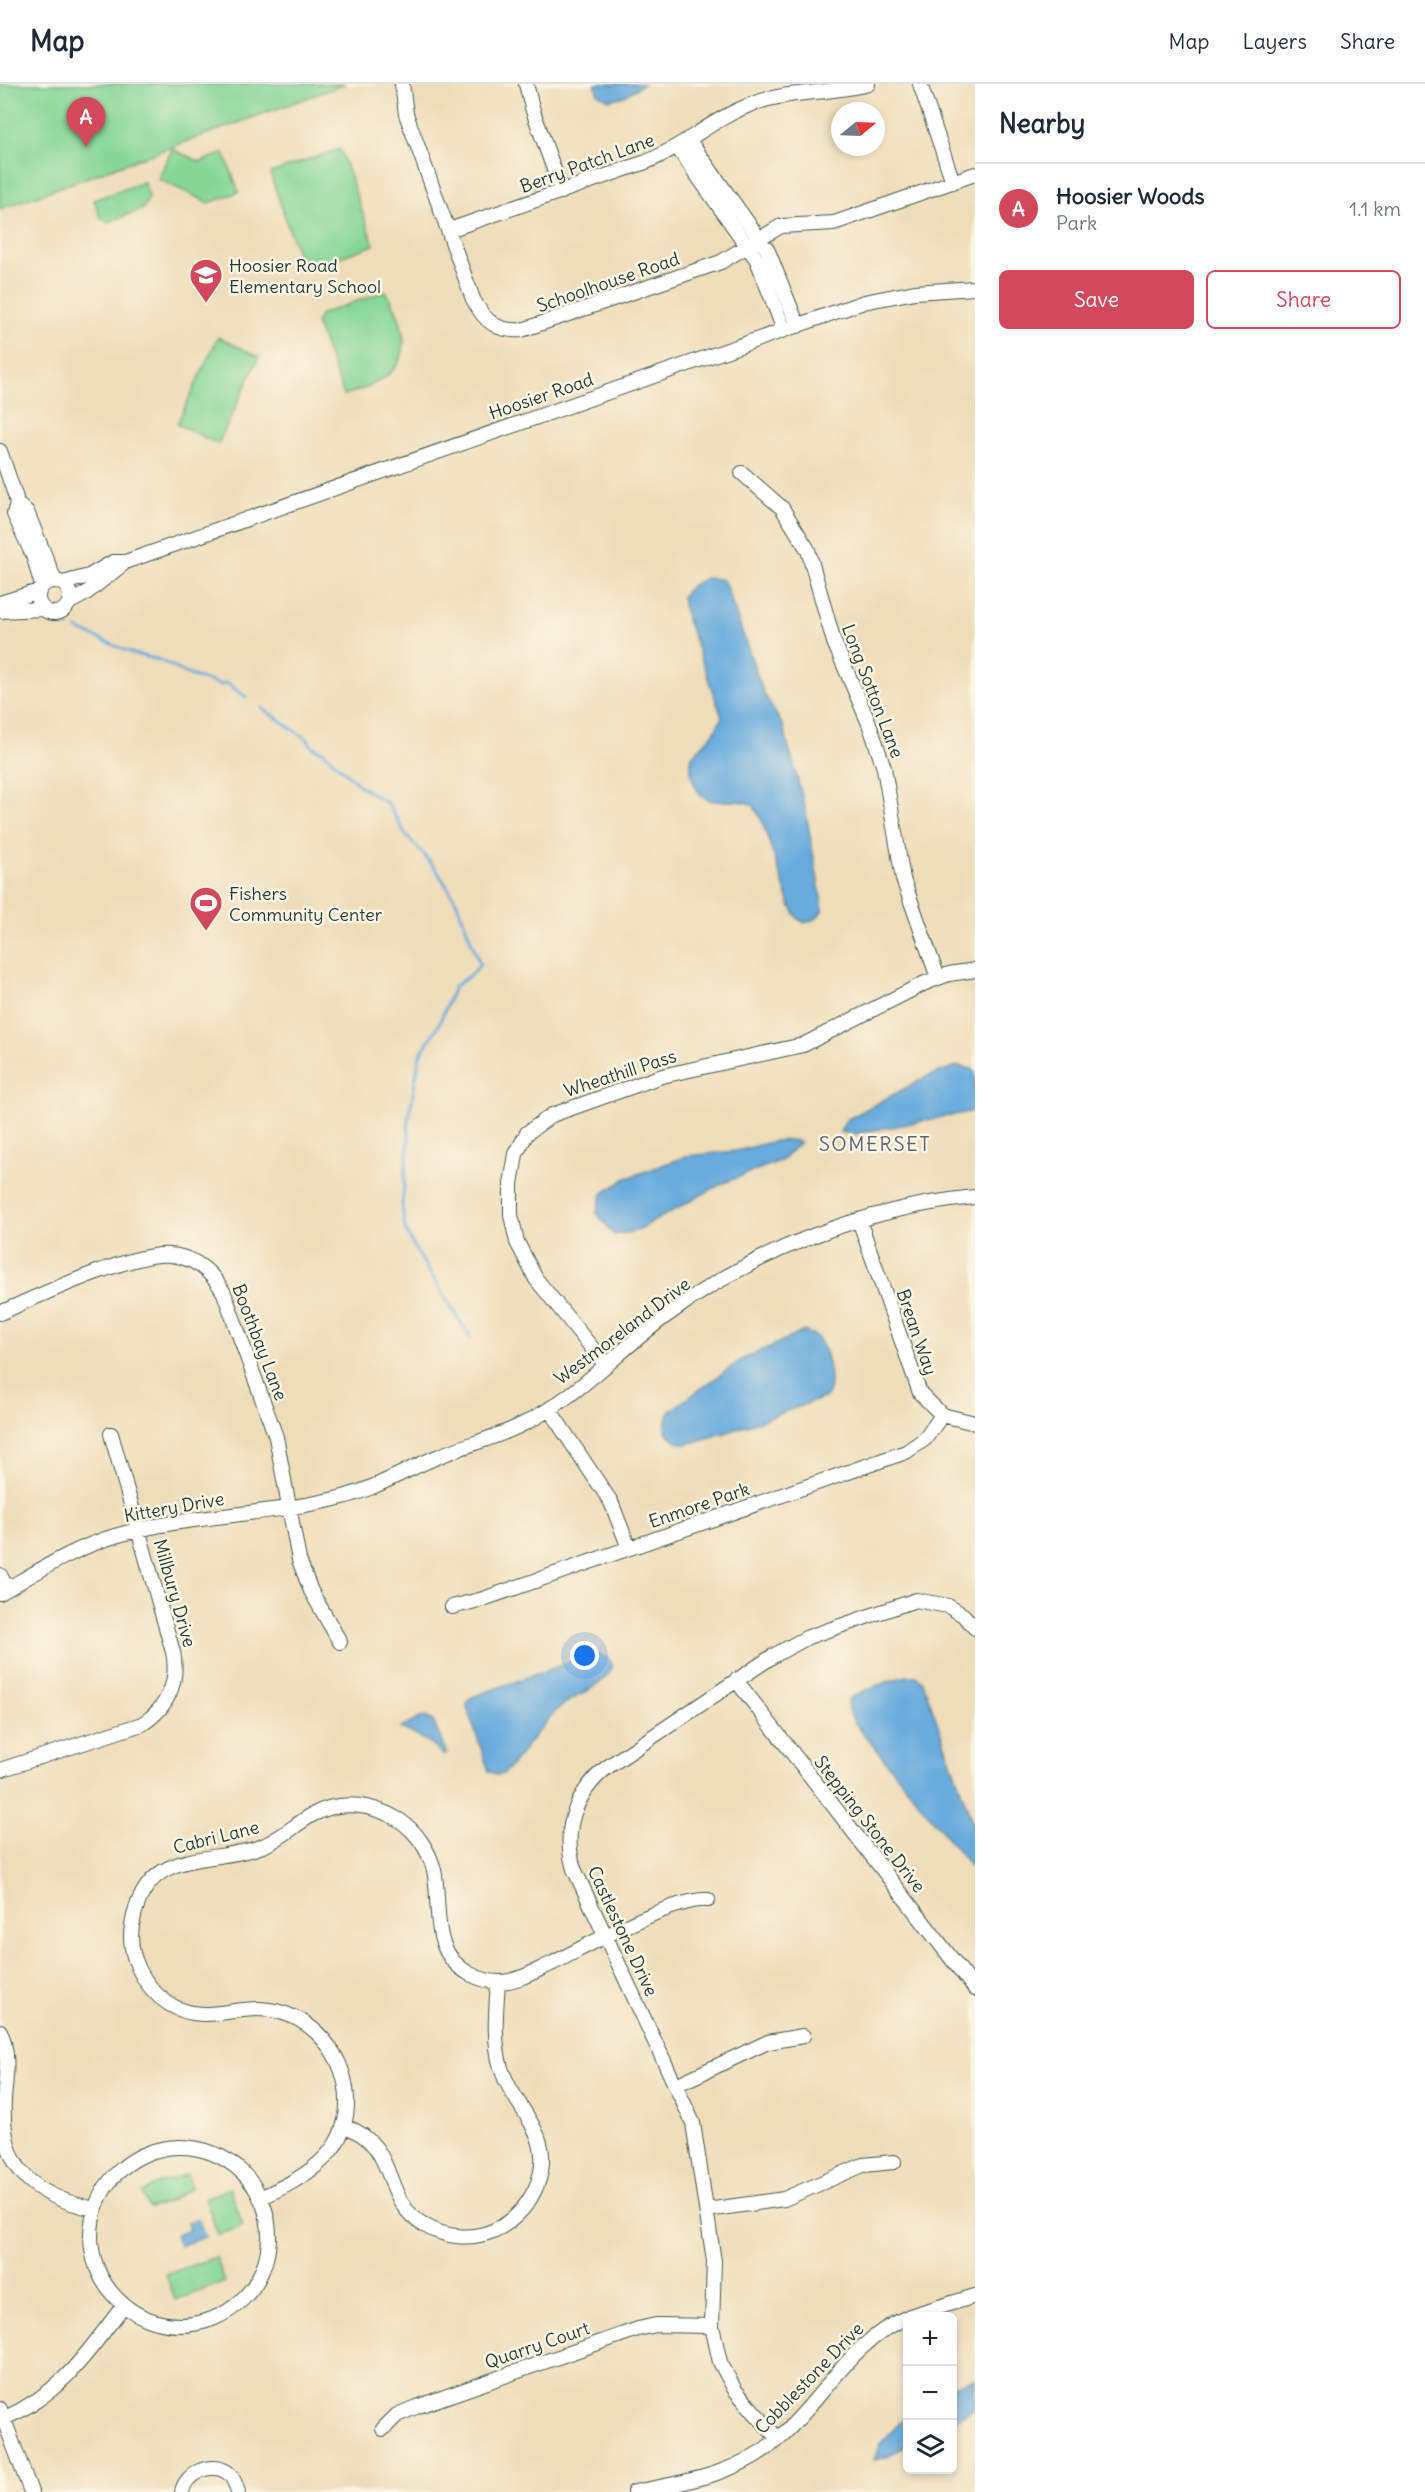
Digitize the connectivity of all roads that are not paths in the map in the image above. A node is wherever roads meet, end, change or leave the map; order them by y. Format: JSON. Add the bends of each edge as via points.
{"nodes":[{"id":1,"x":402,"y":84,"type":"edge"},
{"id":2,"x":526,"y":84,"type":"edge"},
{"id":3,"x":868,"y":84,"type":"edge"},
{"id":4,"x":920,"y":84,"type":"edge"},
{"id":5,"x":683,"y":143,"type":"junction"},
{"id":6,"x":975,"y":174,"type":"edge"},
{"id":7,"x":953,"y":182,"type":"junction"},
{"id":8,"x":562,"y":192,"type":"junction"},
{"id":9,"x":449,"y":230,"type":"junction"},
{"id":10,"x":754,"y":243,"type":"junction"},
{"id":11,"x":975,"y":288,"type":"edge"},
{"id":12,"x":791,"y":328,"type":"junction"},
{"id":13,"x":0,"y":451,"type":"edge"},
{"id":14,"x":742,"y":473,"type":"dead end"},
{"id":15,"x":125,"y":562,"type":"junction"},
{"id":16,"x":49,"y":585,"type":"junction"},
{"id":17,"x":69,"y":602,"type":"junction"},
{"id":18,"x":0,"y":603,"type":"edge"},
{"id":19,"x":42,"y":609,"type":"junction"},
{"id":20,"x":0,"y":611,"type":"edge"},
{"id":21,"x":975,"y":970,"type":"edge"},
{"id":22,"x":938,"y":978,"type":"junction"},
{"id":23,"x":975,"y":1197,"type":"edge"},
{"id":24,"x":859,"y":1220,"type":"junction"},
{"id":25,"x":0,"y":1313,"type":"edge"},
{"id":26,"x":605,"y":1364,"type":"junction"},
{"id":27,"x":549,"y":1409,"type":"junction"},
{"id":28,"x":942,"y":1415,"type":"junction"},
{"id":29,"x":975,"y":1423,"type":"edge"},
{"id":30,"x":111,"y":1434,"type":"dead end"},
{"id":31,"x":366,"y":1490,"type":"joint"},
{"id":32,"x":288,"y":1506,"type":"junction"},
{"id":33,"x":139,"y":1531,"type":"junction"},
{"id":34,"x":629,"y":1548,"type":"junction"},
{"id":35,"x":0,"y":1575,"type":"edge"},
{"id":36,"x":4,"y":1591,"type":"edge"},
{"id":37,"x":452,"y":1607,"type":"dead end"},
{"id":38,"x":975,"y":1628,"type":"edge"},
{"id":39,"x":340,"y":1642,"type":"dead end"},
{"id":40,"x":736,"y":1680,"type":"junction"},
{"id":41,"x":0,"y":1770,"type":"edge"},
{"id":42,"x":708,"y":1900,"type":"dead end"},
{"id":43,"x":605,"y":1938,"type":"junction"},
{"id":44,"x":498,"y":1982,"type":"junction"},
{"id":45,"x":975,"y":1989,"type":"edge"},
{"id":46,"x":0,"y":2031,"type":"edge"},
{"id":47,"x":803,"y":2036,"type":"dead end"},
{"id":48,"x":676,"y":2085,"type":"junction"},
{"id":49,"x":345,"y":2126,"type":"junction"},
{"id":50,"x":894,"y":2162,"type":"dead end"},
{"id":51,"x":260,"y":2198,"type":"junction"},
{"id":52,"x":95,"y":2209,"type":"junction"},
{"id":53,"x":707,"y":2210,"type":"junction"},
{"id":54,"x":975,"y":2296,"type":"edge"},
{"id":55,"x":124,"y":2305,"type":"junction"},
{"id":56,"x":925,"y":2312,"type":"edge"},
{"id":57,"x":903,"y":2320,"type":"edge"},
{"id":58,"x":712,"y":2326,"type":"junction"},
{"id":59,"x":3,"y":2414,"type":"edge"},
{"id":60,"x":383,"y":2429,"type":"dead end"},
{"id":61,"x":778,"y":2439,"type":"junction"},
{"id":62,"x":31,"y":2492,"type":"edge"},
{"id":63,"x":182,"y":2492,"type":"edge"},
{"id":64,"x":238,"y":2492,"type":"edge"},
{"id":65,"x":634,"y":2492,"type":"edge"}],
"edges":[{"from":1,"to":9,"type":"street","name":"Schoolhouse Road","via":[[406,114]]},
{"from":2,"to":8,"type":"street"},
{"from":3,"to":5,"type":"street","name":"Berry Patch Lane","via":[[787,94],[757,102],[727,114]]},
{"from":4,"to":7,"type":"street"},
{"from":5,"to":8,"type":"street","name":"Berry Patch Lane","via":[[646,162]]},
{"from":5,"to":10,"type":"street"},
{"from":6,"to":7,"type":"street","name":"Schoolhouse Road"},
{"from":7,"to":10,"type":"street","name":"Schoolhouse Road","via":[[834,223],[787,224]]},
{"from":8,"to":9,"type":"street","name":"Berry Patch Lane"},
{"from":9,"to":10,"type":"street","name":"Schoolhouse Road","via":[[480,312],[494,326],[514,331],[721,262]]},
{"from":10,"to":12,"type":"street","via":[[777,268]]},
{"from":11,"to":12,"type":"street","name":"Hoosier Road","via":[[877,298]]},
{"from":12,"to":15,"type":"street","name":"Hoosier Road"},
{"from":13,"to":16,"type":"street","via":[[17,503],[14,514]]},
{"from":14,"to":22,"type":"street","name":"Long Sotton Lane","via":[[782,508],[808,550],[834,642],[884,768],[903,879]]},
{"from":15,"to":16,"type":"street","name":"Hoosier Road","via":[[113,562],[89,576]]},
{"from":15,"to":17,"type":"street","name":"Hoosier Road"},
{"from":16,"to":17,"type":"street","via":[[68,589]]},
{"from":16,"to":18,"type":"street","name":"Hoosier Road"},
{"from":16,"to":19,"type":"street","via":[[37,599]]},
{"from":17,"to":19,"type":"street","via":[[57,614]]},
{"from":19,"to":20,"type":"street"},
{"from":21,"to":22,"type":"street","name":"Wheathill Pass"},
{"from":22,"to":26,"type":"street","name":"Wheathill Pass","via":[[803,1045],[662,1076],[552,1115],[527,1133],[516,1154],[511,1184],[511,1215],[517,1242],[536,1279]]},
{"from":23,"to":24,"type":"street","name":"Westmoreland Drive"},
{"from":24,"to":26,"type":"street","name":"Westmoreland Drive","via":[[786,1247],[724,1279],[678,1307]]},
{"from":24,"to":28,"type":"street","name":"Brean Way","via":[[915,1384]]},
{"from":25,"to":32,"type":"street","name":"Boothbay Lane","via":[[150,1256],[178,1256],[198,1263],[219,1284],[228,1304],[276,1437]]},
{"from":26,"to":27,"type":"street","name":"Westmoreland Drive"},
{"from":27,"to":31,"type":"street","name":"Westmoreland Drive","via":[[517,1427],[431,1459]]},
{"from":27,"to":34,"type":"street","via":[[616,1511]]},
{"from":28,"to":29,"type":"street"},
{"from":28,"to":34,"type":"street","name":"Enmore Park","via":[[925,1439],[906,1452]]},
{"from":30,"to":33,"type":"street","name":"Millbury Drive"},
{"from":31,"to":32,"type":"street","name":"Kittery Drive"},
{"from":32,"to":33,"type":"street","name":"Kittery Drive"},
{"from":32,"to":39,"type":"street","name":"Boothbay Lane","via":[[304,1576]]},
{"from":33,"to":36,"type":"street","name":"Kittery Drive","via":[[83,1548]]},
{"from":33,"to":41,"type":"street","name":"Millbury Drive","via":[[176,1664],[167,1699],[155,1715],[135,1728]]},
{"from":34,"to":37,"type":"street","name":"Enmore Park"},
{"from":35,"to":36,"type":"street"},
{"from":38,"to":40,"type":"street","name":"Castlestone Drive","via":[[948,1606],[916,1600],[796,1642]]},
{"from":40,"to":43,"type":"street","name":"Castlestone Drive","via":[[606,1768],[576,1805],[570,1830],[571,1859]]},
{"from":40,"to":45,"type":"street","name":"Stepping Stone Drive"},
{"from":42,"to":43,"type":"street","via":[[677,1904]]},
{"from":43,"to":44,"type":"street","via":[[528,1974]]},
{"from":43,"to":48,"type":"street","name":"Castlestone Drive"},
{"from":44,"to":49,"type":"street","via":[[496,2035],[501,2066],[510,2090],[532,2125],[541,2152],[538,2180],[531,2198],[516,2216],[498,2229],[470,2237],[443,2234],[424,2225],[399,2201],[377,2148],[365,2136]]},
{"from":44,"to":49,"type":"street","name":"Cabri Lane","via":[[465,1971],[450,1955],[439,1931],[435,1877],[425,1848],[402,1822],[376,1809],[351,1805],[331,1808],[312,1815],[262,1846],[193,1858],[159,1875],[139,1902],[131,1933],[137,1965],[149,1986],[168,2003],[191,2013],[214,2016],[269,2010],[314,2030],[331,2047],[344,2073]]},
{"from":46,"to":52,"type":"street","via":[[7,2062],[4,2126],[17,2167],[41,2191]]},
{"from":47,"to":48,"type":"street","via":[[768,2042]]},
{"from":48,"to":53,"type":"street","name":"Castlestone Drive","via":[[695,2132]]},
{"from":49,"to":51,"type":"street","name":"Cabri Lane","via":[[319,2165]]},
{"from":50,"to":53,"type":"street","via":[[863,2166],[784,2199]]},
{"from":51,"to":52,"type":"street","via":[[246,2177],[225,2160],[200,2150],[173,2147],[147,2153],[124,2167],[106,2187]]},
{"from":51,"to":55,"type":"street","via":[[267,2222],[267,2252],[257,2281],[237,2304],[211,2319],[181,2325],[151,2320]]},
{"from":52,"to":55,"type":"street","via":[[91,2233],[95,2262],[108,2288]]},
{"from":53,"to":58,"type":"street","name":"Castlestone Drive","via":[[714,2261]]},
{"from":54,"to":56,"type":"street","name":"Cobblestone Drive"},
{"from":55,"to":59,"type":"street","via":[[60,2384],[40,2400]]},
{"from":57,"to":61,"type":"street","name":"Cobblestone Drive","via":[[880,2331],[863,2346]]},
{"from":58,"to":60,"type":"street","name":"Quarry Court","via":[[657,2325],[638,2329],[416,2407],[397,2415]]},
{"from":58,"to":61,"type":"street","name":"Castlestone Drive","via":[[715,2348],[731,2384]]},
{"from":59,"to":62,"type":"street"},
{"from":61,"to":65,"type":"street","name":"Cobblestone Drive","via":[[745,2462],[713,2475]]},
{"from":63,"to":64,"type":"street","via":[[191,2476],[218,2468],[228,2473]]}]}
